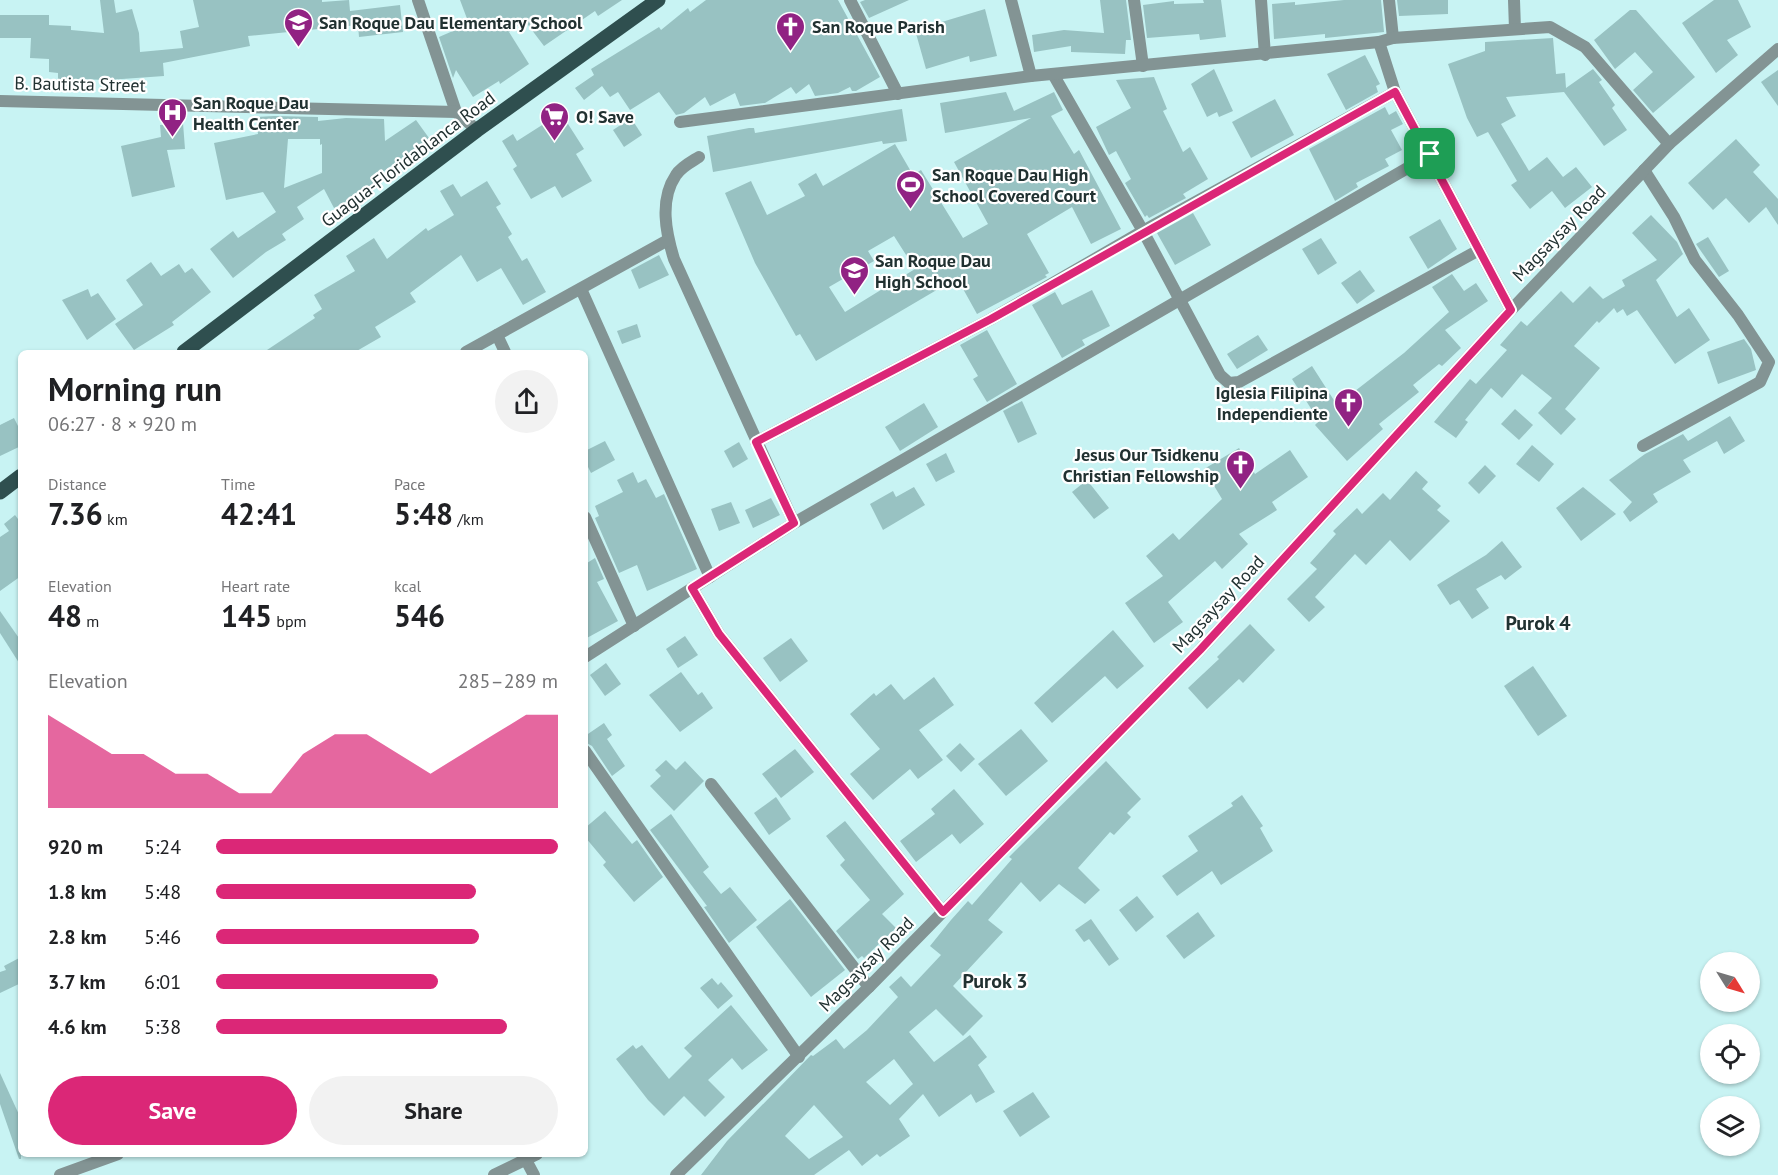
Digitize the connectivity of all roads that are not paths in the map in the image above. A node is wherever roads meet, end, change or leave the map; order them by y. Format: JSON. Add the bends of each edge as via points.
{"nodes":[{"id":1,"x":418,"y":0,"type":"edge"},
{"id":2,"x":658,"y":0,"type":"edge"},
{"id":3,"x":850,"y":0,"type":"edge"},
{"id":4,"x":1011,"y":0,"type":"edge"},
{"id":5,"x":1134,"y":0,"type":"edge"},
{"id":6,"x":1261,"y":0,"type":"edge"},
{"id":7,"x":1389,"y":0,"type":"edge"},
{"id":8,"x":1514,"y":0,"type":"edge"},
{"id":9,"x":1515,"y":29,"type":"junction"},
{"id":10,"x":1393,"y":38,"type":"junction"},
{"id":11,"x":1379,"y":42,"type":"junction"},
{"id":12,"x":1778,"y":50,"type":"edge"},
{"id":13,"x":1265,"y":54,"type":"junction"},
{"id":14,"x":1143,"y":66,"type":"junction"},
{"id":15,"x":1053,"y":74,"type":"junction"},
{"id":16,"x":1031,"y":76,"type":"junction"},
{"id":17,"x":1395,"y":92,"type":"junction"},
{"id":18,"x":898,"y":94,"type":"junction"},
{"id":19,"x":0,"y":101,"type":"edge"},
{"id":20,"x":456,"y":112,"type":"junction"},
{"id":21,"x":680,"y":122,"type":"dead end"},
{"id":22,"x":477,"y":130,"type":"junction"},
{"id":23,"x":1669,"y":144,"type":"junction"},
{"id":24,"x":1430,"y":154,"type":"junction"},
{"id":25,"x":699,"y":157,"type":"dead end"},
{"id":26,"x":1644,"y":170,"type":"junction"},
{"id":27,"x":1143,"y":231,"type":"junction"},
{"id":28,"x":668,"y":240,"type":"junction"},
{"id":29,"x":1479,"y":250,"type":"junction"},
{"id":30,"x":581,"y":288,"type":"junction"},
{"id":31,"x":1180,"y":301,"type":"junction"},
{"id":32,"x":1511,"y":310,"type":"junction"},
{"id":33,"x":496,"y":335,"type":"junction"},
{"id":34,"x":187,"y":350,"type":"edge"},
{"id":35,"x":469,"y":350,"type":"edge"},
{"id":36,"x":504,"y":350,"type":"edge"},
{"id":37,"x":756,"y":442,"type":"junction"},
{"id":38,"x":1643,"y":446,"type":"dead end"},
{"id":39,"x":18,"y":478,"type":"edge"},
{"id":40,"x":0,"y":492,"type":"edge"},
{"id":41,"x":794,"y":523,"type":"junction"},
{"id":42,"x":588,"y":524,"type":"edge"},
{"id":43,"x":710,"y":577,"type":"junction"},
{"id":44,"x":692,"y":588,"type":"junction"},
{"id":45,"x":634,"y":626,"type":"junction"},
{"id":46,"x":588,"y":655,"type":"edge"},
{"id":47,"x":588,"y":755,"type":"edge"},
{"id":48,"x":711,"y":784,"type":"dead end"},
{"id":49,"x":943,"y":912,"type":"junction"},
{"id":50,"x":869,"y":987,"type":"junction"},
{"id":51,"x":799,"y":1057,"type":"junction"},
{"id":52,"x":110,"y":1157,"type":"edge"},
{"id":53,"x":532,"y":1157,"type":"edge"},
{"id":54,"x":60,"y":1175,"type":"edge"},
{"id":55,"x":494,"y":1175,"type":"edge"},
{"id":56,"x":534,"y":1175,"type":"edge"},
{"id":57,"x":676,"y":1175,"type":"edge"}],
"edges":[{"from":1,"to":20,"type":"street"},
{"from":2,"to":22,"type":"main road","name":"Guagua-Floridablanca Road"},
{"from":3,"to":18,"type":"street"},
{"from":4,"to":16,"type":"street"},
{"from":5,"to":14,"type":"street"},
{"from":6,"to":13,"type":"street"},
{"from":7,"to":10,"type":"street"},
{"from":8,"to":9,"type":"street"},
{"from":9,"to":10,"type":"street"},
{"from":9,"to":23,"type":"street","via":[[1550,27],[1585,48]]},
{"from":10,"to":11,"type":"street"},
{"from":11,"to":13,"type":"street"},
{"from":11,"to":17,"type":"street"},
{"from":12,"to":23,"type":"street","name":"Magsaysay Road"},
{"from":13,"to":14,"type":"street"},
{"from":14,"to":15,"type":"street"},
{"from":15,"to":16,"type":"street"},
{"from":15,"to":27,"type":"street"},
{"from":16,"to":18,"type":"street"},
{"from":17,"to":24,"type":"street"},
{"from":17,"to":27,"type":"street"},
{"from":18,"to":21,"type":"street"},
{"from":19,"to":20,"type":"street","name":"B. Bautista Street"},
{"from":20,"to":22,"type":"street"},
{"from":22,"to":34,"type":"main road","name":"Guagua-Floridablanca Road"},
{"from":23,"to":26,"type":"street","name":"Magsaysay Road"},
{"from":24,"to":29,"type":"street"},
{"from":24,"to":31,"type":"street"},
{"from":25,"to":28,"type":"street","via":[[675,175],[667,199]]},
{"from":26,"to":32,"type":"street","name":"Magsaysay Road"},
{"from":26,"to":38,"type":"street","via":[[1695,260],[1769,362],[1760,382]]},
{"from":27,"to":31,"type":"street"},
{"from":27,"to":37,"type":"street","via":[[991,319]]},
{"from":28,"to":30,"type":"street"},
{"from":28,"to":37,"type":"street"},
{"from":29,"to":31,"type":"street","via":[[1239,382],[1229,383],[1220,375]]},
{"from":29,"to":32,"type":"street"},
{"from":30,"to":33,"type":"street"},
{"from":30,"to":43,"type":"street"},
{"from":31,"to":41,"type":"street"},
{"from":32,"to":49,"type":"street","name":"Magsaysay Road","via":[[1200,650]]},
{"from":33,"to":35,"type":"street"},
{"from":33,"to":36,"type":"street"},
{"from":37,"to":41,"type":"street"},
{"from":39,"to":40,"type":"main road"},
{"from":41,"to":43,"type":"street"},
{"from":42,"to":45,"type":"street"},
{"from":43,"to":44,"type":"street"},
{"from":44,"to":45,"type":"street"},
{"from":44,"to":49,"type":"street","via":[[719,634]]},
{"from":45,"to":46,"type":"street"},
{"from":47,"to":51,"type":"street"},
{"from":48,"to":50,"type":"street"},
{"from":49,"to":50,"type":"street","name":"Magsaysay Road"},
{"from":50,"to":51,"type":"street","name":"Magsaysay Road"},
{"from":51,"to":57,"type":"street","name":"Magsaysay Road"},
{"from":52,"to":54,"type":"street"},
{"from":53,"to":55,"type":"street"},
{"from":53,"to":56,"type":"street"}]}
